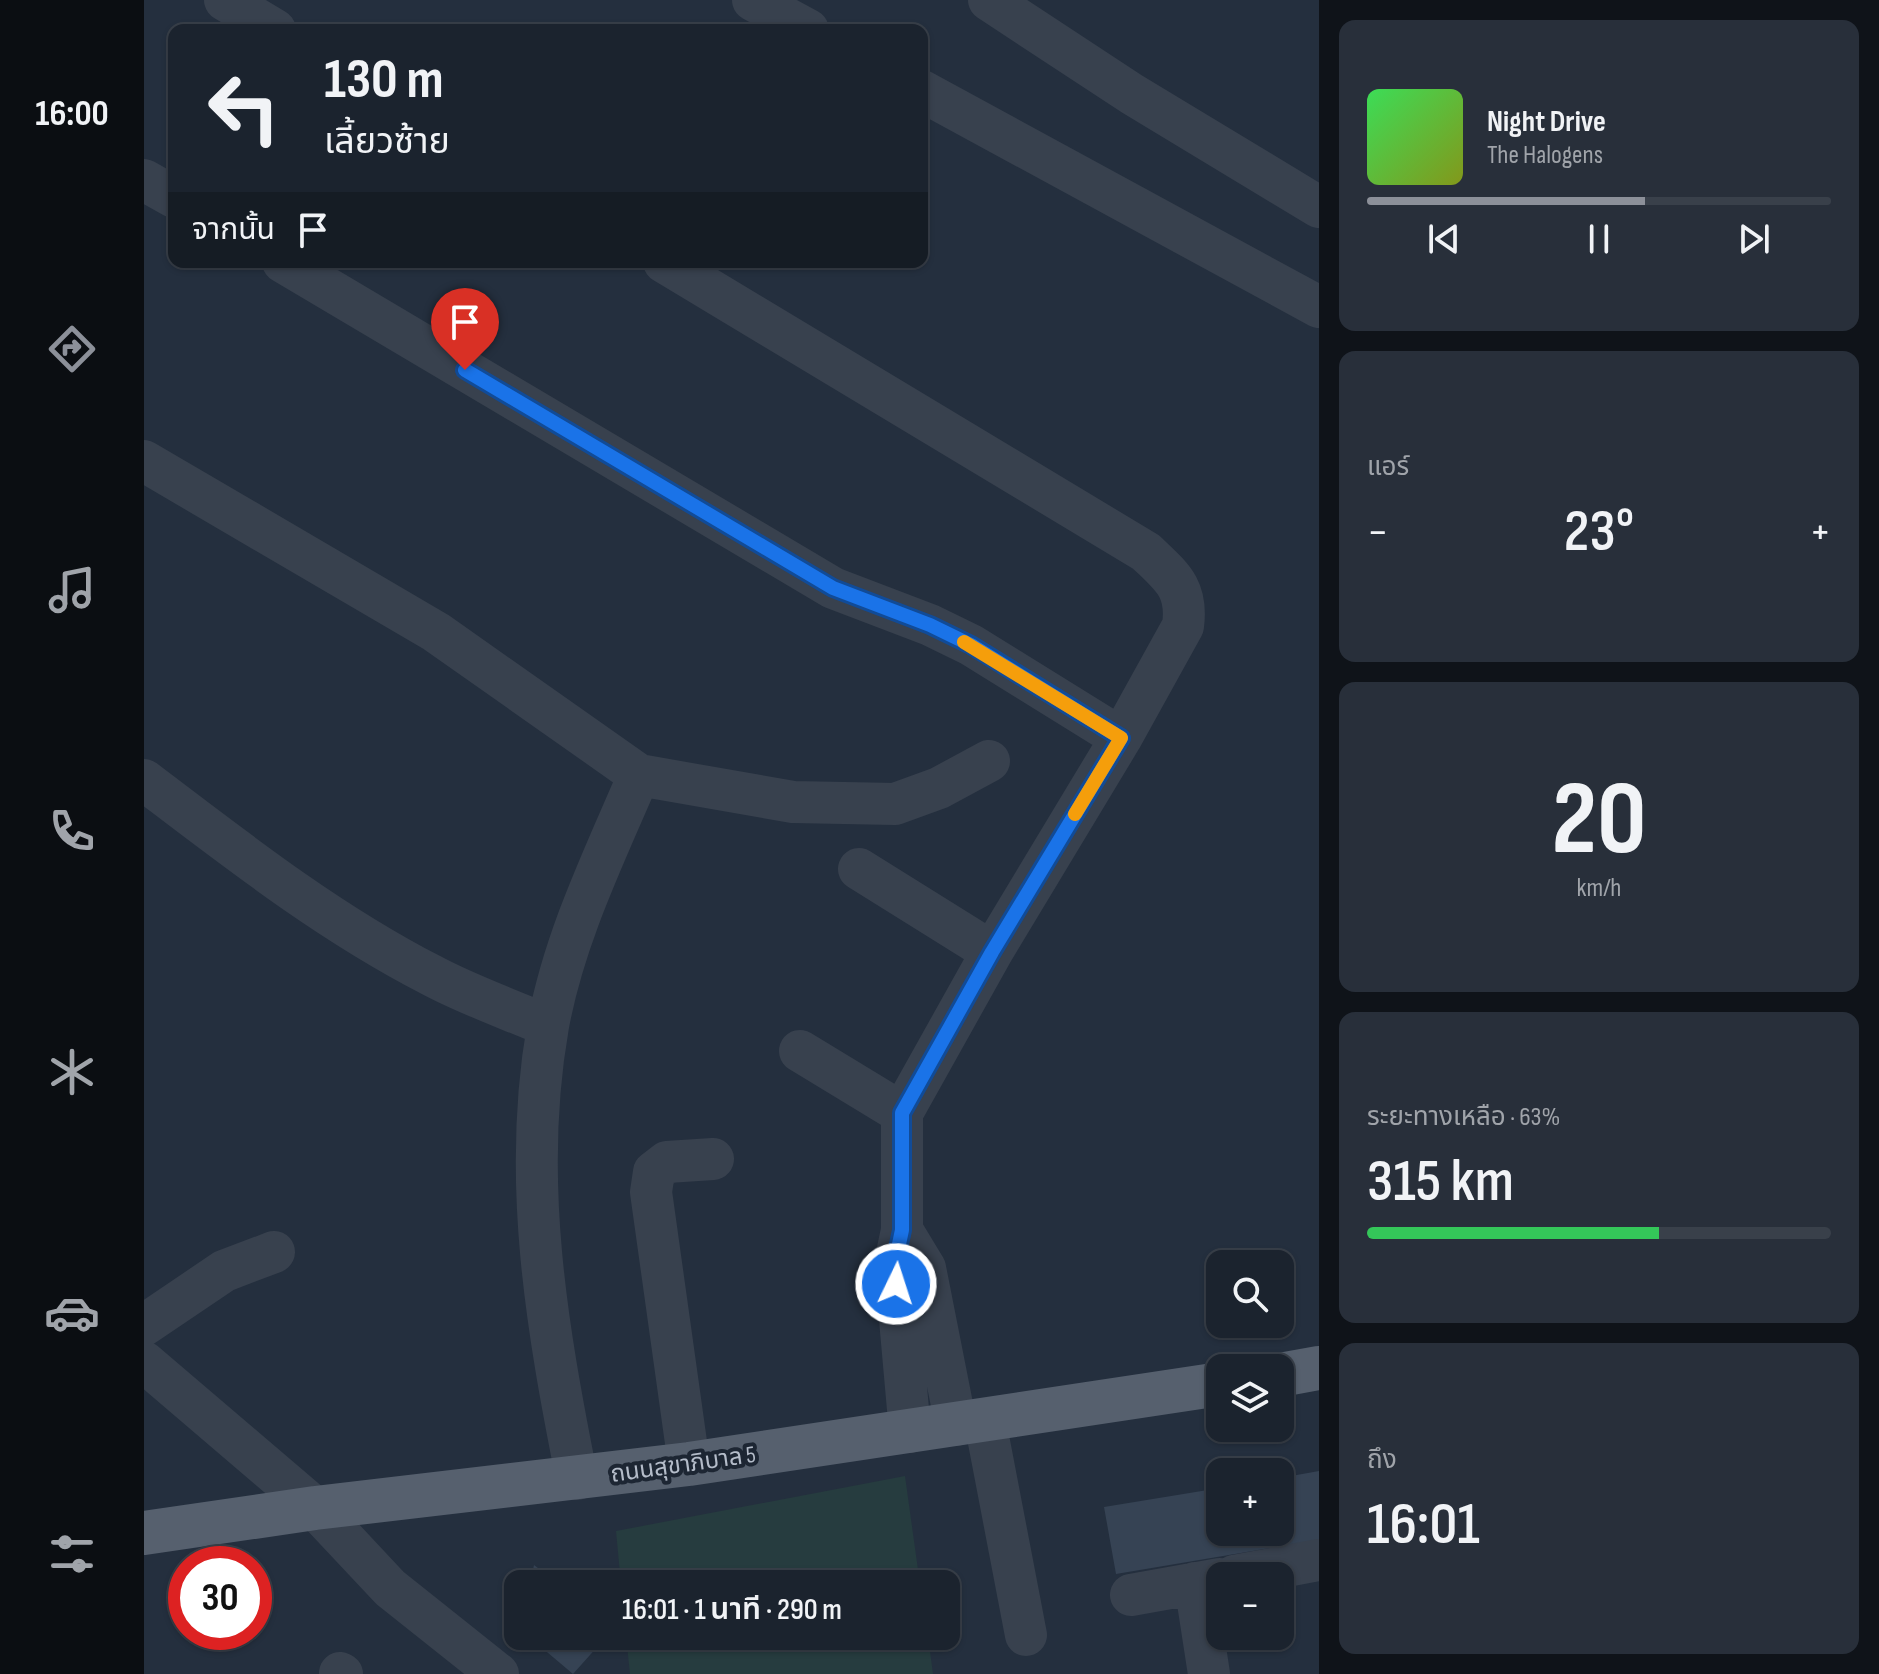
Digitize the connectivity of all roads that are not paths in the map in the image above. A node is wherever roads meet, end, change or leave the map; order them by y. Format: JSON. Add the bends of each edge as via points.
{"nodes":[{"id":1,"x":225,"y":0,"type":"edge"},
{"id":2,"x":753,"y":0,"type":"edge"},
{"id":3,"x":989,"y":0,"type":"edge"},
{"id":4,"x":265,"y":24,"type":"edge"},
{"id":5,"x":797,"y":24,"type":"edge"},
{"id":6,"x":928,"y":94,"type":"edge"},
{"id":7,"x":144,"y":180,"type":"edge"},
{"id":8,"x":168,"y":194,"type":"edge"},
{"id":9,"x":1319,"y":207,"type":"edge"},
{"id":10,"x":293,"y":268,"type":"edge"},
{"id":11,"x":674,"y":268,"type":"edge"},
{"id":12,"x":1319,"y":307,"type":"edge"},
{"id":13,"x":144,"y":461,"type":"edge"},
{"id":14,"x":1121,"y":738,"type":"junction"},
{"id":15,"x":989,"y":761,"type":"dead end"},
{"id":16,"x":639,"y":775,"type":"junction"},
{"id":17,"x":144,"y":780,"type":"edge"},
{"id":18,"x":859,"y":869,"type":"dead end"},
{"id":19,"x":992,"y":952,"type":"junction"},
{"id":20,"x":548,"y":1026,"type":"junction"},
{"id":21,"x":800,"y":1051,"type":"dead end"},
{"id":22,"x":902,"y":1113,"type":"junction"},
{"id":23,"x":713,"y":1159,"type":"dead end"},
{"id":24,"x":902,"y":1230,"type":"junction"},
{"id":25,"x":274,"y":1252,"type":"dead end"},
{"id":26,"x":144,"y":1325,"type":"edge"},
{"id":27,"x":144,"y":1362,"type":"edge"},
{"id":28,"x":1319,"y":1368,"type":"edge"},
{"id":29,"x":1294,"y":1372,"type":"edge"},
{"id":30,"x":1206,"y":1386,"type":"edge"},
{"id":31,"x":970,"y":1423,"type":"junction"},
{"id":32,"x":910,"y":1432,"type":"junction"},
{"id":33,"x":689,"y":1464,"type":"junction"},
{"id":34,"x":577,"y":1479,"type":"junction"},
{"id":35,"x":315,"y":1508,"type":"junction"},
{"id":36,"x":144,"y":1533,"type":"edge"},
{"id":37,"x":1319,"y":1560,"type":"edge"},
{"id":38,"x":1294,"y":1565,"type":"edge"},
{"id":39,"x":1206,"y":1581,"type":"edge"},
{"id":40,"x":1131,"y":1595,"type":"dead end"},
{"id":41,"x":1026,"y":1635,"type":"dead end"},
{"id":42,"x":1211,"y":1650,"type":"edge"},
{"id":43,"x":498,"y":1674,"type":"edge"},
{"id":44,"x":1209,"y":1674,"type":"edge"}],
"edges":[{"from":1,"to":4,"type":"street"},
{"from":2,"to":5,"type":"street"},
{"from":3,"to":9,"type":"street"},
{"from":6,"to":12,"type":"street"},
{"from":7,"to":8,"type":"street"},
{"from":10,"to":14,"type":"street","via":[[833,588],[971,645]]},
{"from":11,"to":14,"type":"street","via":[[1146,552],[1170,575],[1182,593],[1183,626]]},
{"from":13,"to":16,"type":"street","via":[[436,632]]},
{"from":14,"to":19,"type":"street"},
{"from":15,"to":16,"type":"street","via":[[895,804],[793,802]]},
{"from":16,"to":20,"type":"street","via":[[577,920]]},
{"from":17,"to":20,"type":"street","via":[[345,926],[432,976]]},
{"from":18,"to":19,"type":"street"},
{"from":19,"to":22,"type":"street"},
{"from":20,"to":34,"type":"street","via":[[536,1130],[538,1243]]},
{"from":21,"to":22,"type":"street"},
{"from":22,"to":24,"type":"street"},
{"from":23,"to":33,"type":"street","via":[[667,1162],[654,1172],[651,1192]]},
{"from":24,"to":31,"type":"street","via":[[925,1268]]},
{"from":24,"to":32,"type":"street","via":[[895,1263]]},
{"from":25,"to":26,"type":"street","via":[[224,1271]]},
{"from":27,"to":35,"type":"street"},
{"from":28,"to":29,"type":"main road"},
{"from":30,"to":31,"type":"main road","name":"ถนนสุขาภิบาล 5"},
{"from":31,"to":32,"type":"main road","name":"ถนนสุขาภิบาล 5"},
{"from":31,"to":41,"type":"street"},
{"from":32,"to":33,"type":"main road","name":"ถนนสุขาภิบาล 5"},
{"from":33,"to":34,"type":"main road","name":"ถนนสุขาภิบาล 5"},
{"from":34,"to":35,"type":"main road","name":"ถนนสุขาภิบาล 5"},
{"from":35,"to":36,"type":"main road","name":"ถนนสุขาภิบาล 5"},
{"from":35,"to":43,"type":"street","via":[[390,1588]]},
{"from":37,"to":38,"type":"street"},
{"from":39,"to":40,"type":"street"},
{"from":42,"to":44,"type":"street"}]}
